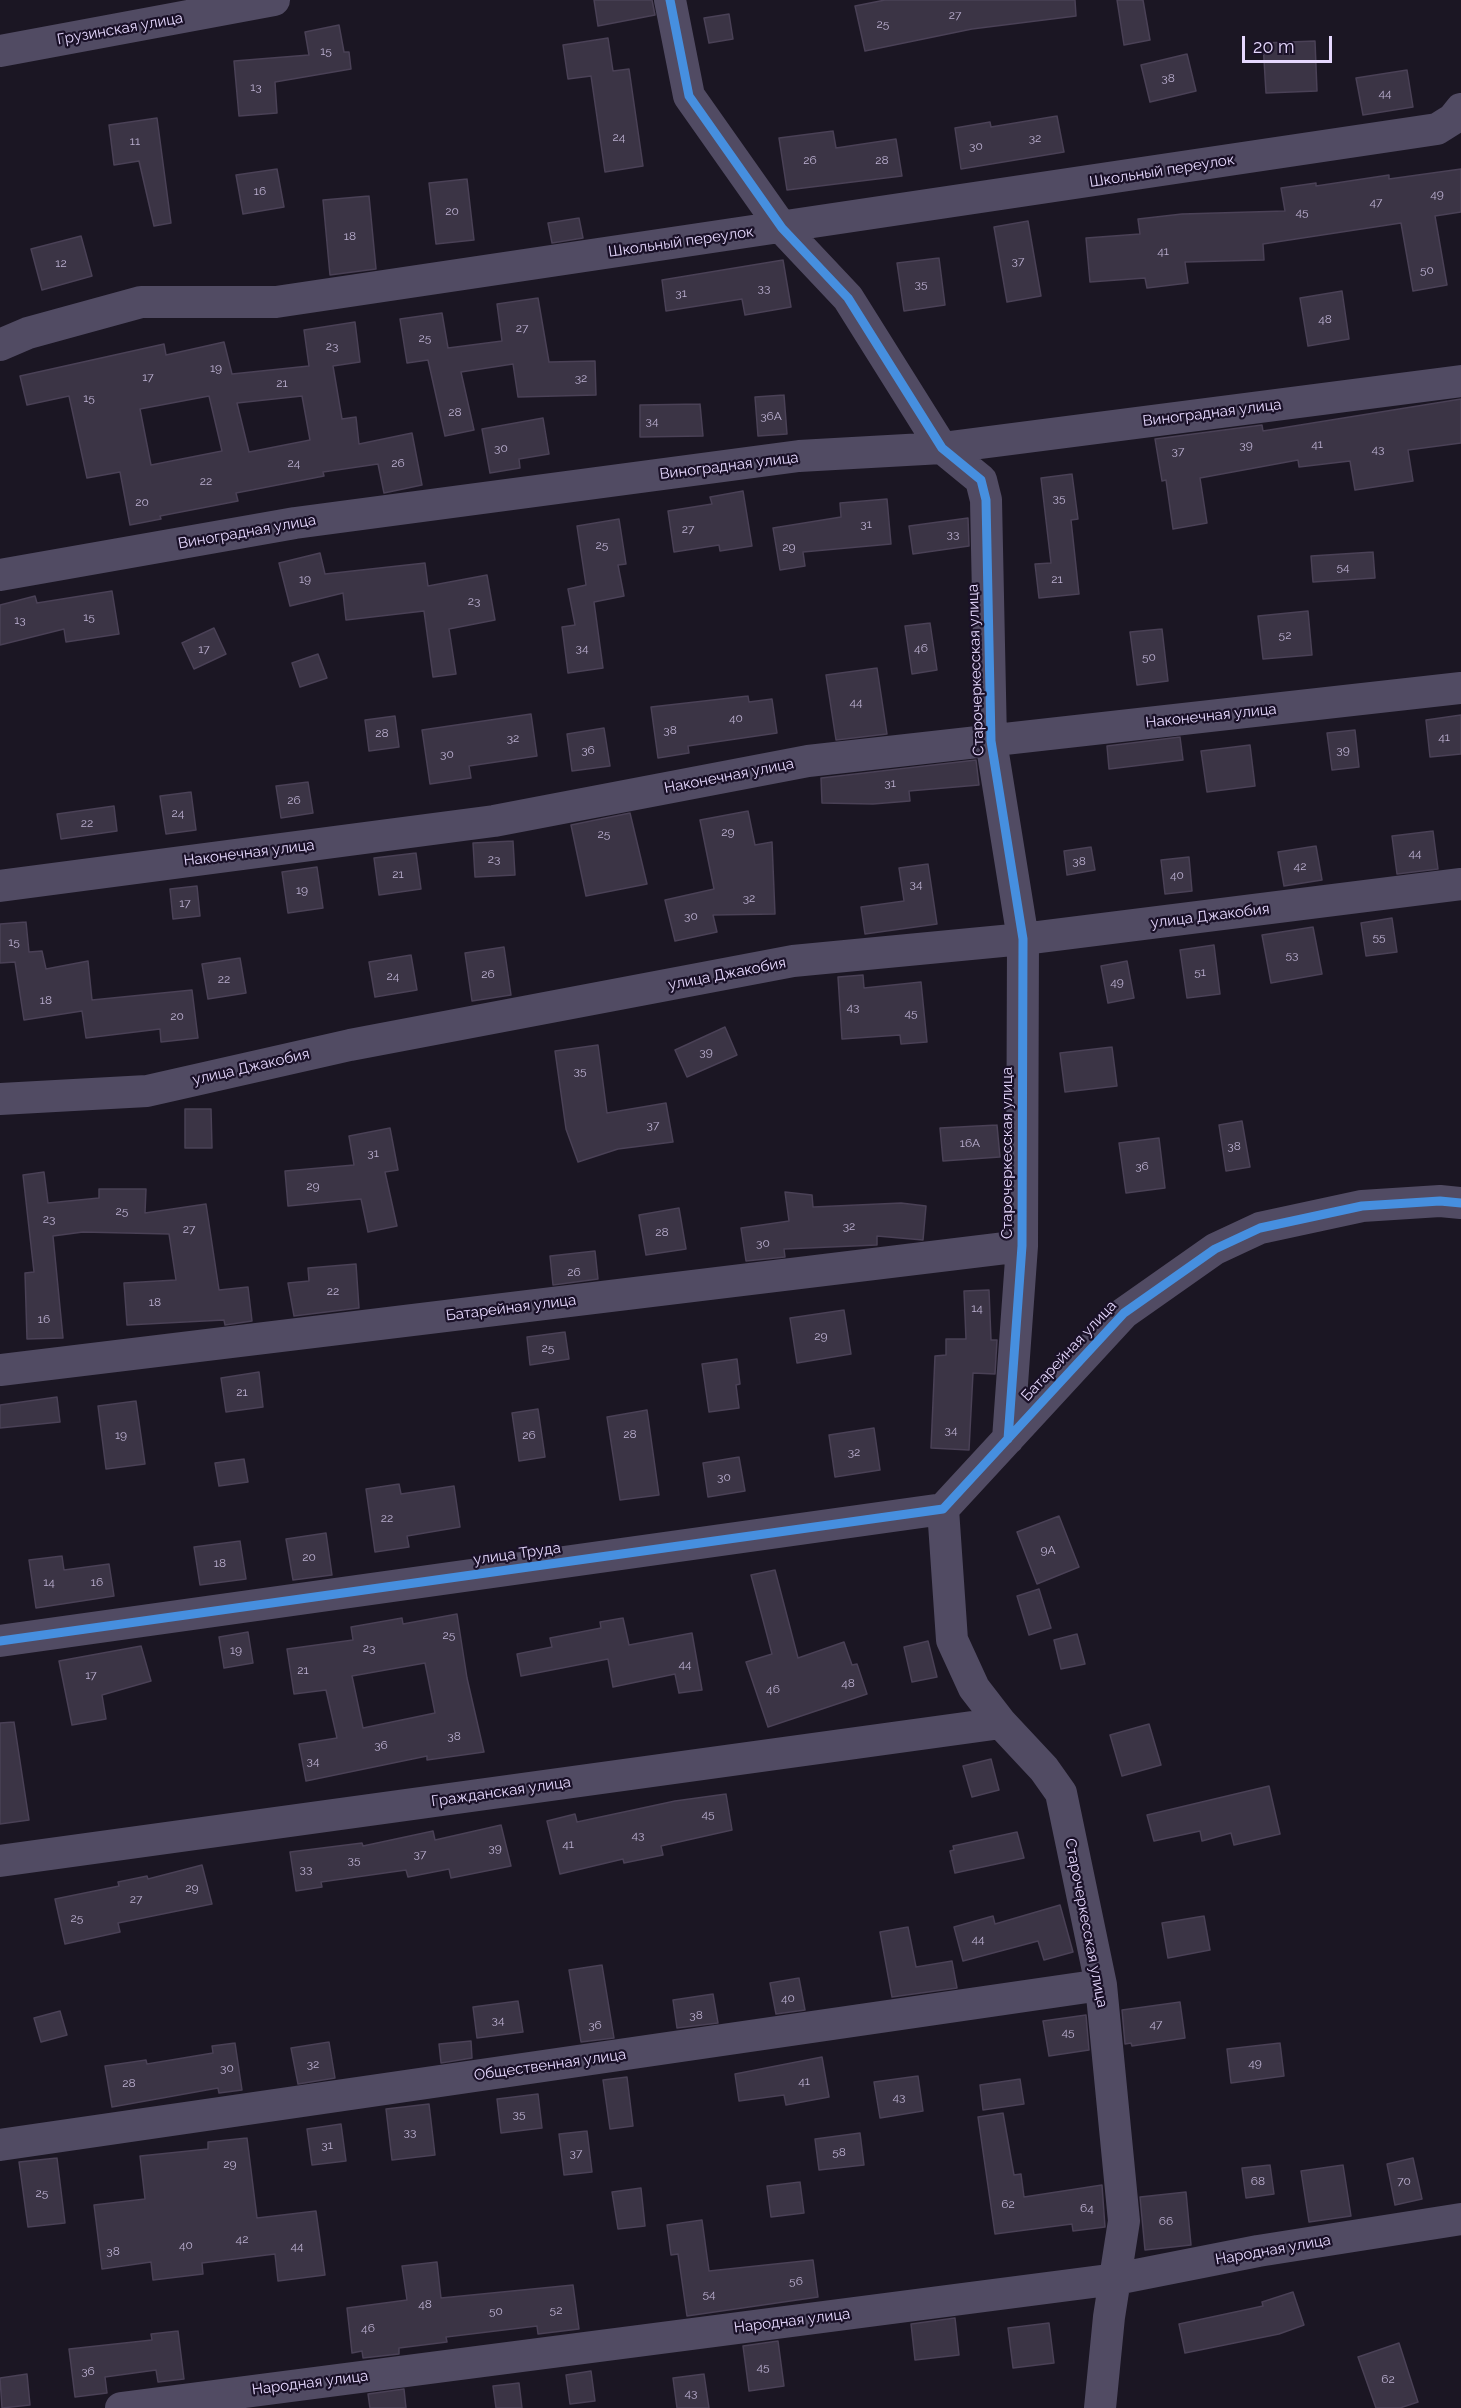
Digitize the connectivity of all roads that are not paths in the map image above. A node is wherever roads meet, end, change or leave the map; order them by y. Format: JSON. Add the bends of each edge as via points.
{"nodes":[{"id":1,"x":274,"y":0,"type":"edge"},
{"id":2,"x":670,"y":0,"type":"edge"},
{"id":3,"x":0,"y":51,"type":"edge"},
{"id":4,"x":1461,"y":109,"type":"edge"},
{"id":5,"x":782,"y":228,"type":"junction"},
{"id":6,"x":0,"y":345,"type":"edge"},
{"id":7,"x":1461,"y":381,"type":"edge"},
{"id":8,"x":942,"y":448,"type":"junction"},
{"id":9,"x":0,"y":575,"type":"edge"},
{"id":10,"x":1461,"y":688,"type":"edge"},
{"id":11,"x":991,"y":741,"type":"junction"},
{"id":12,"x":1461,"y":884,"type":"edge"},
{"id":13,"x":0,"y":886,"type":"edge"},
{"id":14,"x":1023,"y":939,"type":"junction"},
{"id":15,"x":0,"y":1099,"type":"edge"},
{"id":16,"x":1461,"y":1203,"type":"edge"},
{"id":17,"x":1022,"y":1246,"type":"junction"},
{"id":18,"x":0,"y":1370,"type":"edge"},
{"id":19,"x":1008,"y":1439,"type":"junction"},
{"id":20,"x":943,"y":1509,"type":"junction"},
{"id":21,"x":0,"y":1641,"type":"edge"},
{"id":22,"x":1001,"y":1723,"type":"junction"},
{"id":23,"x":0,"y":1861,"type":"edge"},
{"id":24,"x":1101,"y":1985,"type":"junction"},
{"id":25,"x":0,"y":2145,"type":"edge"},
{"id":26,"x":1461,"y":2219,"type":"edge"},
{"id":27,"x":1116,"y":2279,"type":"junction"},
{"id":28,"x":121,"y":2408,"type":"edge"},
{"id":29,"x":1100,"y":2408,"type":"edge"}],
"edges":[{"from":1,"to":3,"type":"street","name":"Грузинская улица"},
{"from":2,"to":5,"type":"street","name":"Старочеркесская улица","via":[[690,96]]},
{"from":4,"to":5,"type":"street","name":"Школьный переулок","via":[[1437,129]]},
{"from":5,"to":6,"type":"street","name":"Школьный переулок","via":[[276,302],[141,302],[28,333]]},
{"from":5,"to":8,"type":"street","name":"Старочеркесская улица","via":[[848,298]]},
{"from":7,"to":8,"type":"street","name":"Виноградная улица"},
{"from":8,"to":9,"type":"street","name":"Виноградная улица","via":[[799,456],[307,521]]},
{"from":8,"to":11,"type":"street","name":"Старочеркесская улица","via":[[981,480],[986,500]]},
{"from":10,"to":11,"type":"street","name":"Наконечная улица"},
{"from":11,"to":13,"type":"street","name":"Наконечная улица","via":[[808,760],[494,821]]},
{"from":11,"to":14,"type":"street","name":"Старочеркесская улица"},
{"from":12,"to":14,"type":"street","name":"улица Джакобия"},
{"from":14,"to":15,"type":"street","name":"улица Джакобия","via":[[793,961],[350,1045],[147,1090]]},
{"from":14,"to":17,"type":"street","name":"Старочеркесская улица"},
{"from":16,"to":19,"type":"street","name":"Батарейная улица","via":[[1362,1206],[1260,1228],[1215,1249],[1124,1313]]},
{"from":17,"to":18,"type":"street","name":"Батарейная улица"},
{"from":17,"to":19,"type":"street","name":"Старочеркесская улица"},
{"from":19,"to":20,"type":"street"},
{"from":20,"to":21,"type":"street","name":"улица Труда"},
{"from":20,"to":22,"type":"street","name":"Старочеркесская улица","via":[[952,1640],[974,1688]]},
{"from":22,"to":23,"type":"street","name":"Гражданская улица"},
{"from":22,"to":24,"type":"street","name":"Старочеркесская улица","via":[[1061,1793]]},
{"from":24,"to":25,"type":"street","name":"Общественная улица"},
{"from":24,"to":27,"type":"street","name":"Старочеркесская улица","via":[[1124,2221]]},
{"from":26,"to":27,"type":"street","name":"Народная улица","via":[[1258,2251]]},
{"from":27,"to":28,"type":"street","name":"Народная улица"},
{"from":27,"to":29,"type":"street","name":"Старочеркесская улица"}]}
